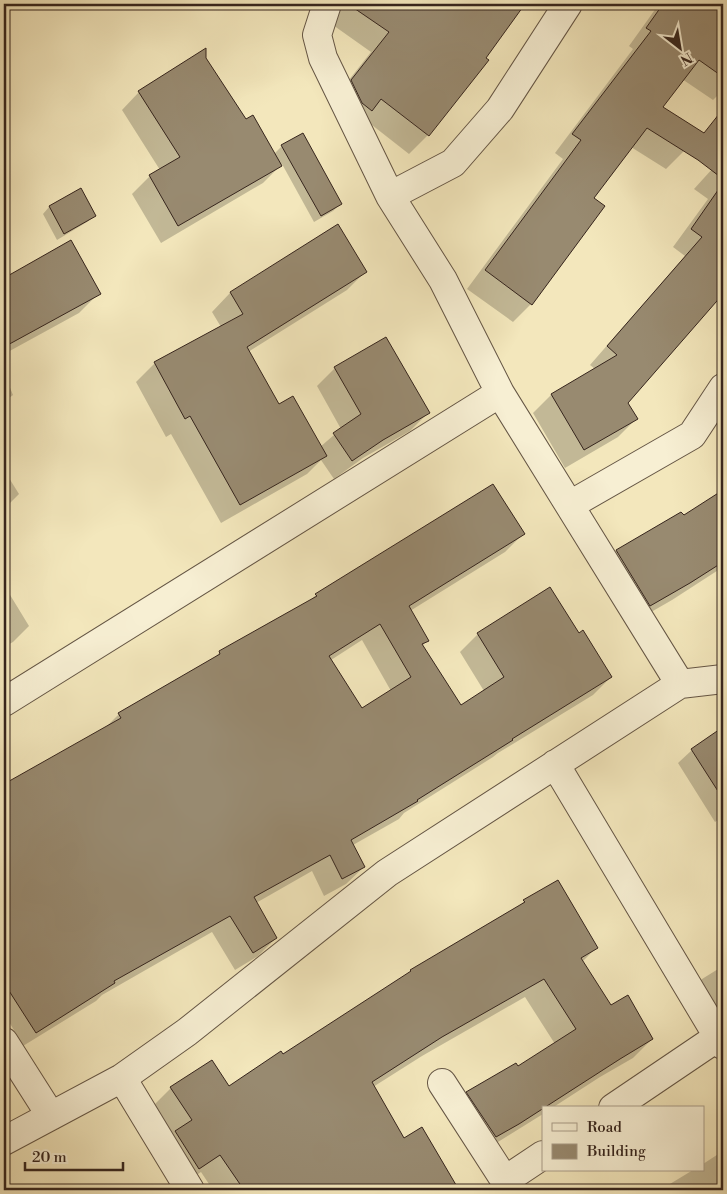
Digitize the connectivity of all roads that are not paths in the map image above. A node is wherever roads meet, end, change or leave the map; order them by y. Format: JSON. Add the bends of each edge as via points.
{"nodes":[{"id":1,"x":327,"y":4,"type":"edge"},
{"id":2,"x":568,"y":4,"type":"edge"},
{"id":3,"x":390,"y":196,"type":"junction"},
{"id":4,"x":723,"y":388,"type":"edge"},
{"id":5,"x":500,"y":393,"type":"junction"},
{"id":6,"x":570,"y":505,"type":"junction"},
{"id":7,"x":723,"y":679,"type":"edge"},
{"id":8,"x":680,"y":684,"type":"junction"},
{"id":9,"x":4,"y":702,"type":"edge"},
{"id":10,"x":556,"y":764,"type":"junction"},
{"id":11,"x":721,"y":1041,"type":"edge"},
{"id":12,"x":4,"y":1042,"type":"edge"},
{"id":13,"x":122,"y":1078,"type":"junction"},
{"id":14,"x":442,"y":1083,"type":"dead end"},
{"id":15,"x":616,"y":1106,"type":"edge"},
{"id":16,"x":51,"y":1116,"type":"junction"},
{"id":17,"x":4,"y":1141,"type":"edge"},
{"id":18,"x":542,"y":1156,"type":"edge"},
{"id":19,"x":508,"y":1186,"type":"edge"},
{"id":20,"x":190,"y":1190,"type":"edge"}],
"edges":[{"from":1,"to":3,"type":"street","via":[[316,35],[323,58]]},
{"from":2,"to":3,"type":"street","via":[[500,109],[452,163]]},
{"from":3,"to":5,"type":"street","via":[[443,280]]},
{"from":4,"to":6,"type":"street","via":[[692,434]]},
{"from":5,"to":6,"type":"street"},
{"from":5,"to":9,"type":"street"},
{"from":6,"to":8,"type":"street"},
{"from":7,"to":8,"type":"street"},
{"from":8,"to":10,"type":"street"},
{"from":10,"to":11,"type":"street"},
{"from":10,"to":13,"type":"street","via":[[387,873],[187,1032]]},
{"from":11,"to":15,"type":"street"},
{"from":12,"to":16,"type":"street"},
{"from":13,"to":16,"type":"street"},
{"from":13,"to":20,"type":"street"},
{"from":14,"to":19,"type":"street"},
{"from":16,"to":17,"type":"street"},
{"from":18,"to":19,"type":"street"}]}
